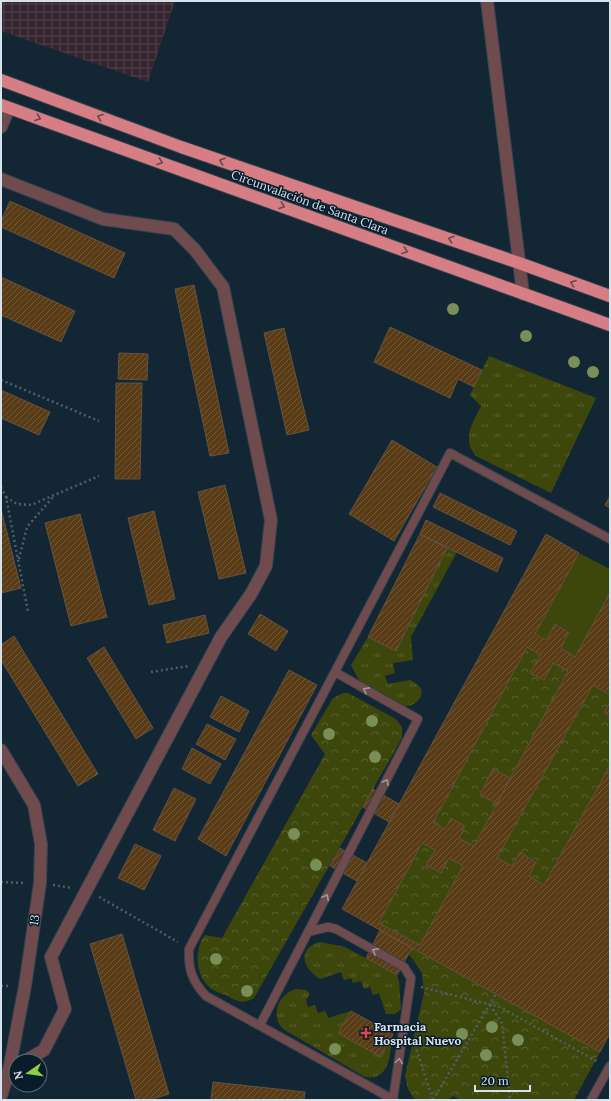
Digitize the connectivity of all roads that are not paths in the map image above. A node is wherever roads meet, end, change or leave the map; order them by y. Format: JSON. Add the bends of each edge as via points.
{"nodes":[{"id":1,"x":487,"y":1,"type":"edge"},
{"id":2,"x":1,"y":80,"type":"edge"},
{"id":3,"x":5,"y":106,"type":"edge"},
{"id":4,"x":1,"y":127,"type":"edge"},
{"id":5,"x":133,"y":129,"type":"junction"},
{"id":6,"x":115,"y":146,"type":"junction"},
{"id":7,"x":1,"y":179,"type":"edge"},
{"id":8,"x":519,"y":263,"type":"junction"},
{"id":9,"x":523,"y":294,"type":"junction"},
{"id":10,"x":610,"y":296,"type":"edge"},
{"id":11,"x":610,"y":325,"type":"edge"},
{"id":12,"x":610,"y":539,"type":"edge"},
{"id":13,"x":334,"y":672,"type":"junction"},
{"id":14,"x":1,"y":750,"type":"edge"},
{"id":15,"x":308,"y":932,"type":"junction"},
{"id":16,"x":260,"y":1025,"type":"junction"},
{"id":17,"x":15,"y":1053,"type":"edge"},
{"id":18,"x":39,"y":1053,"type":"edge"},
{"id":19,"x":609,"y":1067,"type":"edge"},
{"id":20,"x":8,"y":1080,"type":"edge"},
{"id":21,"x":1,"y":1096,"type":"edge"},
{"id":22,"x":394,"y":1100,"type":"edge"},
{"id":23,"x":591,"y":1100,"type":"edge"}],
"edges":[{"from":1,"to":8,"type":"street"},
{"from":5,"to":2,"type":"highway","name":"Circunvalación de Santa Clara","one_way":true},
{"from":3,"to":4,"type":"street"},
{"from":3,"to":6,"type":"highway","name":"Circunvalación de Santa Clara","one_way":true},
{"from":5,"to":6,"type":"highway","via":[[129,140]]},
{"from":8,"to":5,"type":"highway","name":"Circunvalación de Santa Clara","one_way":true},
{"from":6,"to":9,"type":"highway","name":"Circunvalación de Santa Clara","one_way":true},
{"from":7,"to":18,"type":"street","via":[[103,219],[174,229],[195,250],[223,287],[270,520],[266,566],[251,594],[221,637],[51,957],[65,1009],[44,1050]]},
{"from":8,"to":9,"type":"street"},
{"from":10,"to":8,"type":"highway","name":"Circunvalación de Santa Clara","one_way":true},
{"from":9,"to":11,"type":"highway","name":"Circunvalación de Santa Clara"},
{"from":12,"to":13,"type":"lane","via":[[450,453]]},
{"from":15,"to":13,"type":"lane","one_way":true,"via":[[418,719]]},
{"from":13,"to":16,"type":"lane","via":[[189,949],[190,974],[206,996]]},
{"from":14,"to":17,"type":"street","name":"13","via":[[34,806],[41,844],[40,884]]},
{"from":15,"to":16,"type":"lane"},
{"from":22,"to":15,"type":"lane","one_way":true,"via":[[410,978],[404,967],[336,929],[328,927]]},
{"from":16,"to":22,"type":"lane"},
{"from":19,"to":23,"type":"lane"},
{"from":20,"to":21,"type":"street","name":"13"}]}
